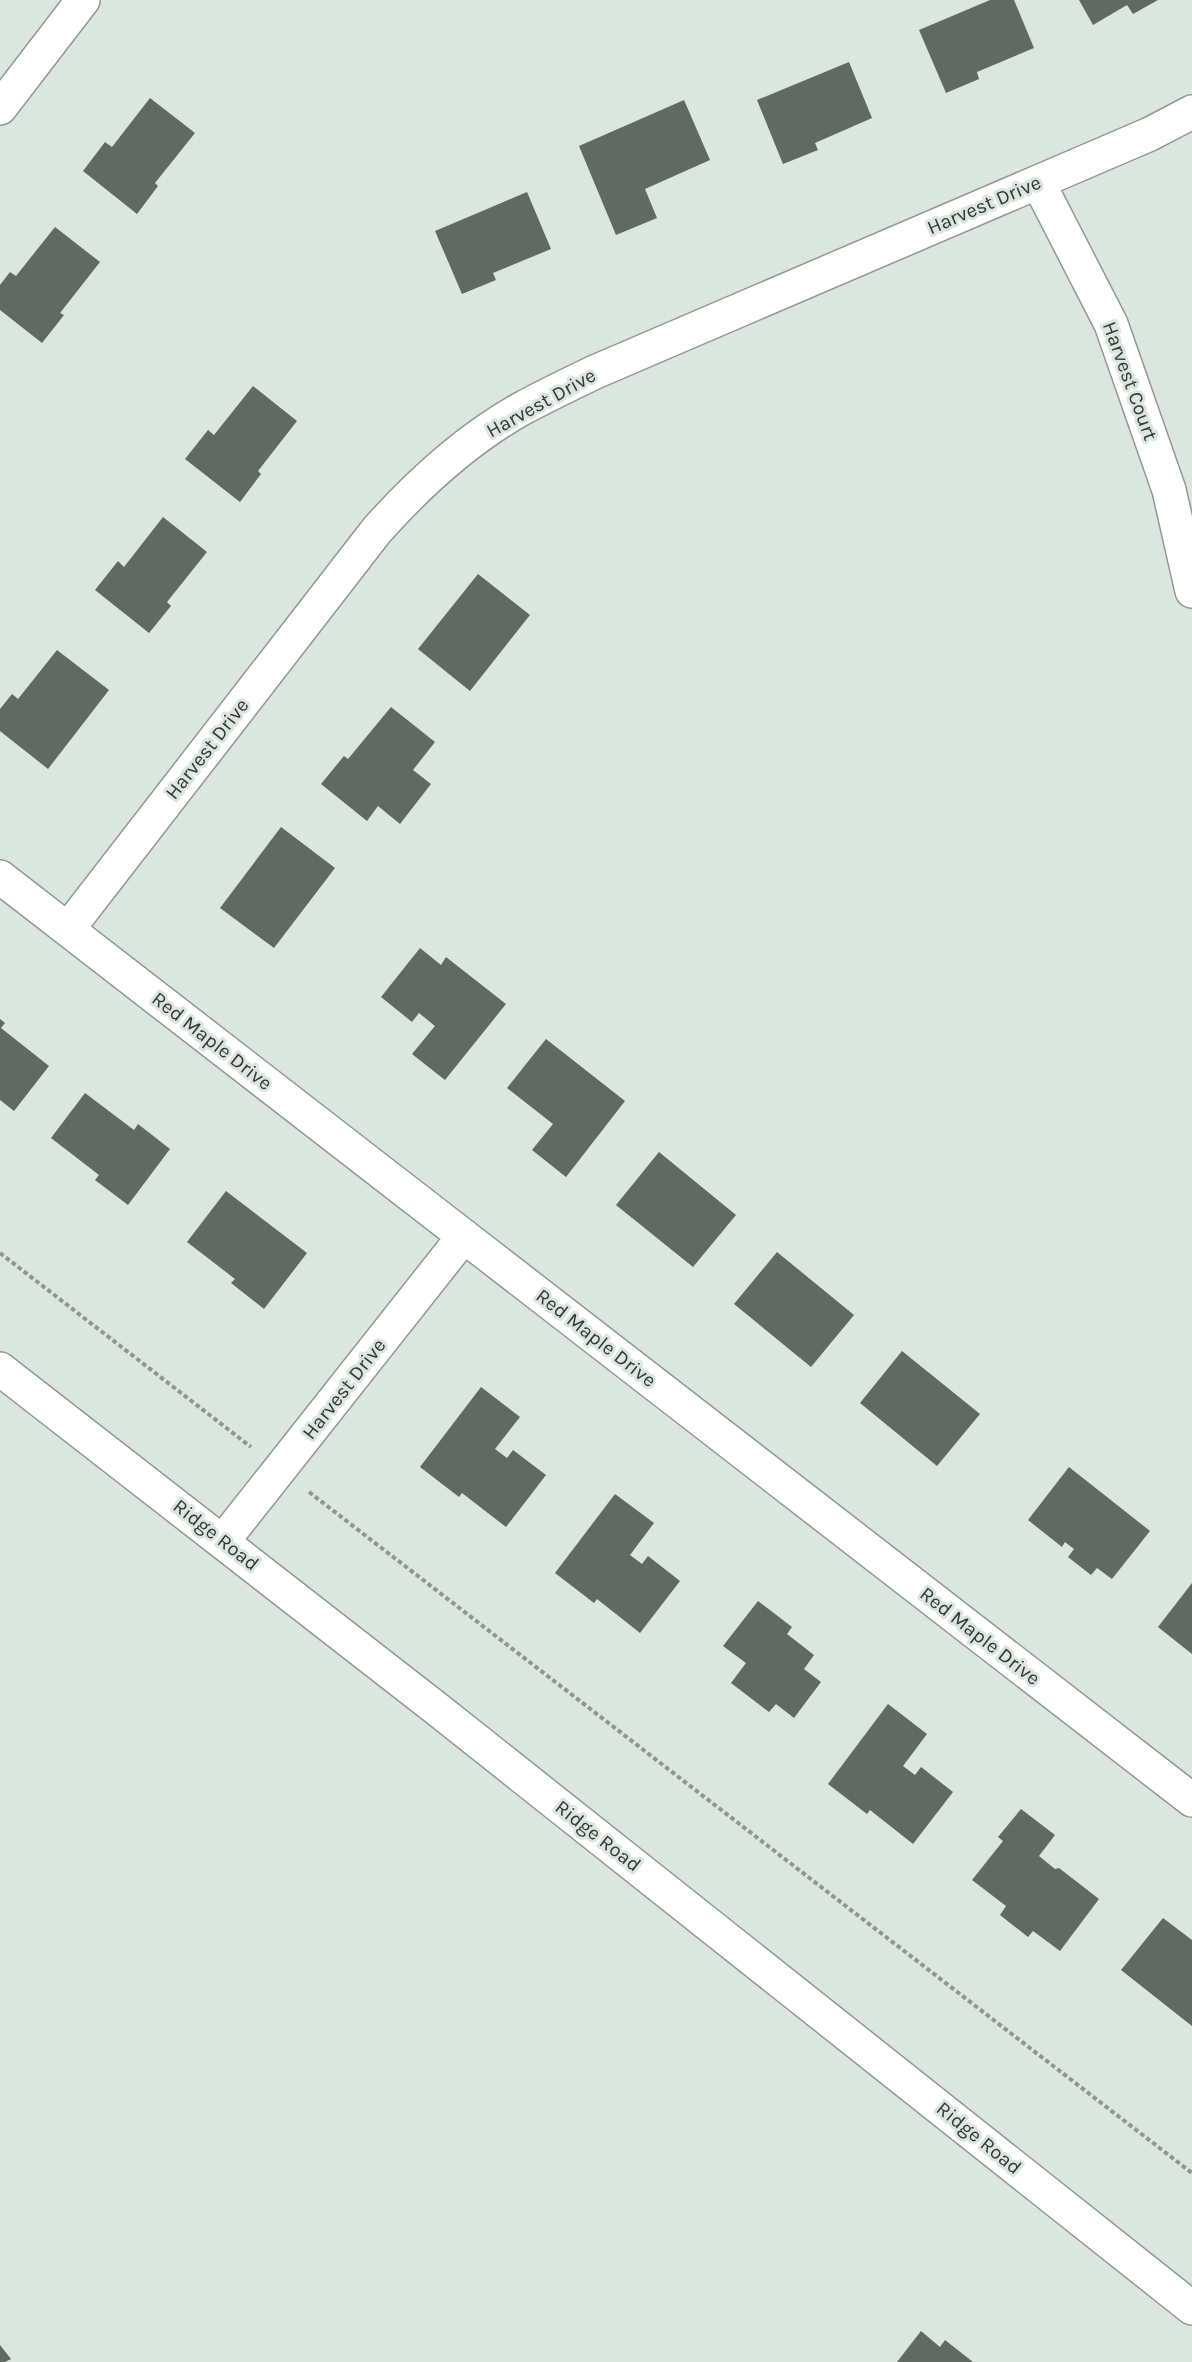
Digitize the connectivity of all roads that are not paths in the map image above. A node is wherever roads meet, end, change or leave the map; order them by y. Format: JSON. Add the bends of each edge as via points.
{"nodes":[{"id":1,"x":83,"y":0,"type":"edge"},
{"id":2,"x":0,"y":108,"type":"edge"},
{"id":3,"x":1192,"y":112,"type":"edge"},
{"id":4,"x":1038,"y":182,"type":"junction"},
{"id":5,"x":1192,"y":591,"type":"edge"},
{"id":6,"x":0,"y":877,"type":"edge"},
{"id":7,"x":68,"y":929,"type":"junction"},
{"id":8,"x":464,"y":1236,"type":"junction"},
{"id":9,"x":0,"y":1369,"type":"edge"},
{"id":10,"x":224,"y":1541,"type":"junction"},
{"id":11,"x":1192,"y":1800,"type":"edge"},
{"id":12,"x":1192,"y":2308,"type":"edge"}],
"edges":[{"from":1,"to":2,"type":"street"},
{"from":3,"to":4,"type":"street","name":"Harvest Drive"},
{"from":4,"to":5,"type":"street","name":"Harvest Court","via":[[1111,324],[1168,490]]},
{"from":4,"to":7,"type":"street","name":"Harvest Drive","via":[[595,372],[520,410],[455,453],[408,495],[377,530]]},
{"from":6,"to":7,"type":"street","name":"Red Maple Drive"},
{"from":7,"to":8,"type":"street","name":"Red Maple Drive"},
{"from":8,"to":10,"type":"street","name":"Harvest Drive"},
{"from":8,"to":11,"type":"street","name":"Red Maple Drive"},
{"from":9,"to":10,"type":"street","name":"Ridge Road"},
{"from":10,"to":12,"type":"street","name":"Ridge Road"}]}
